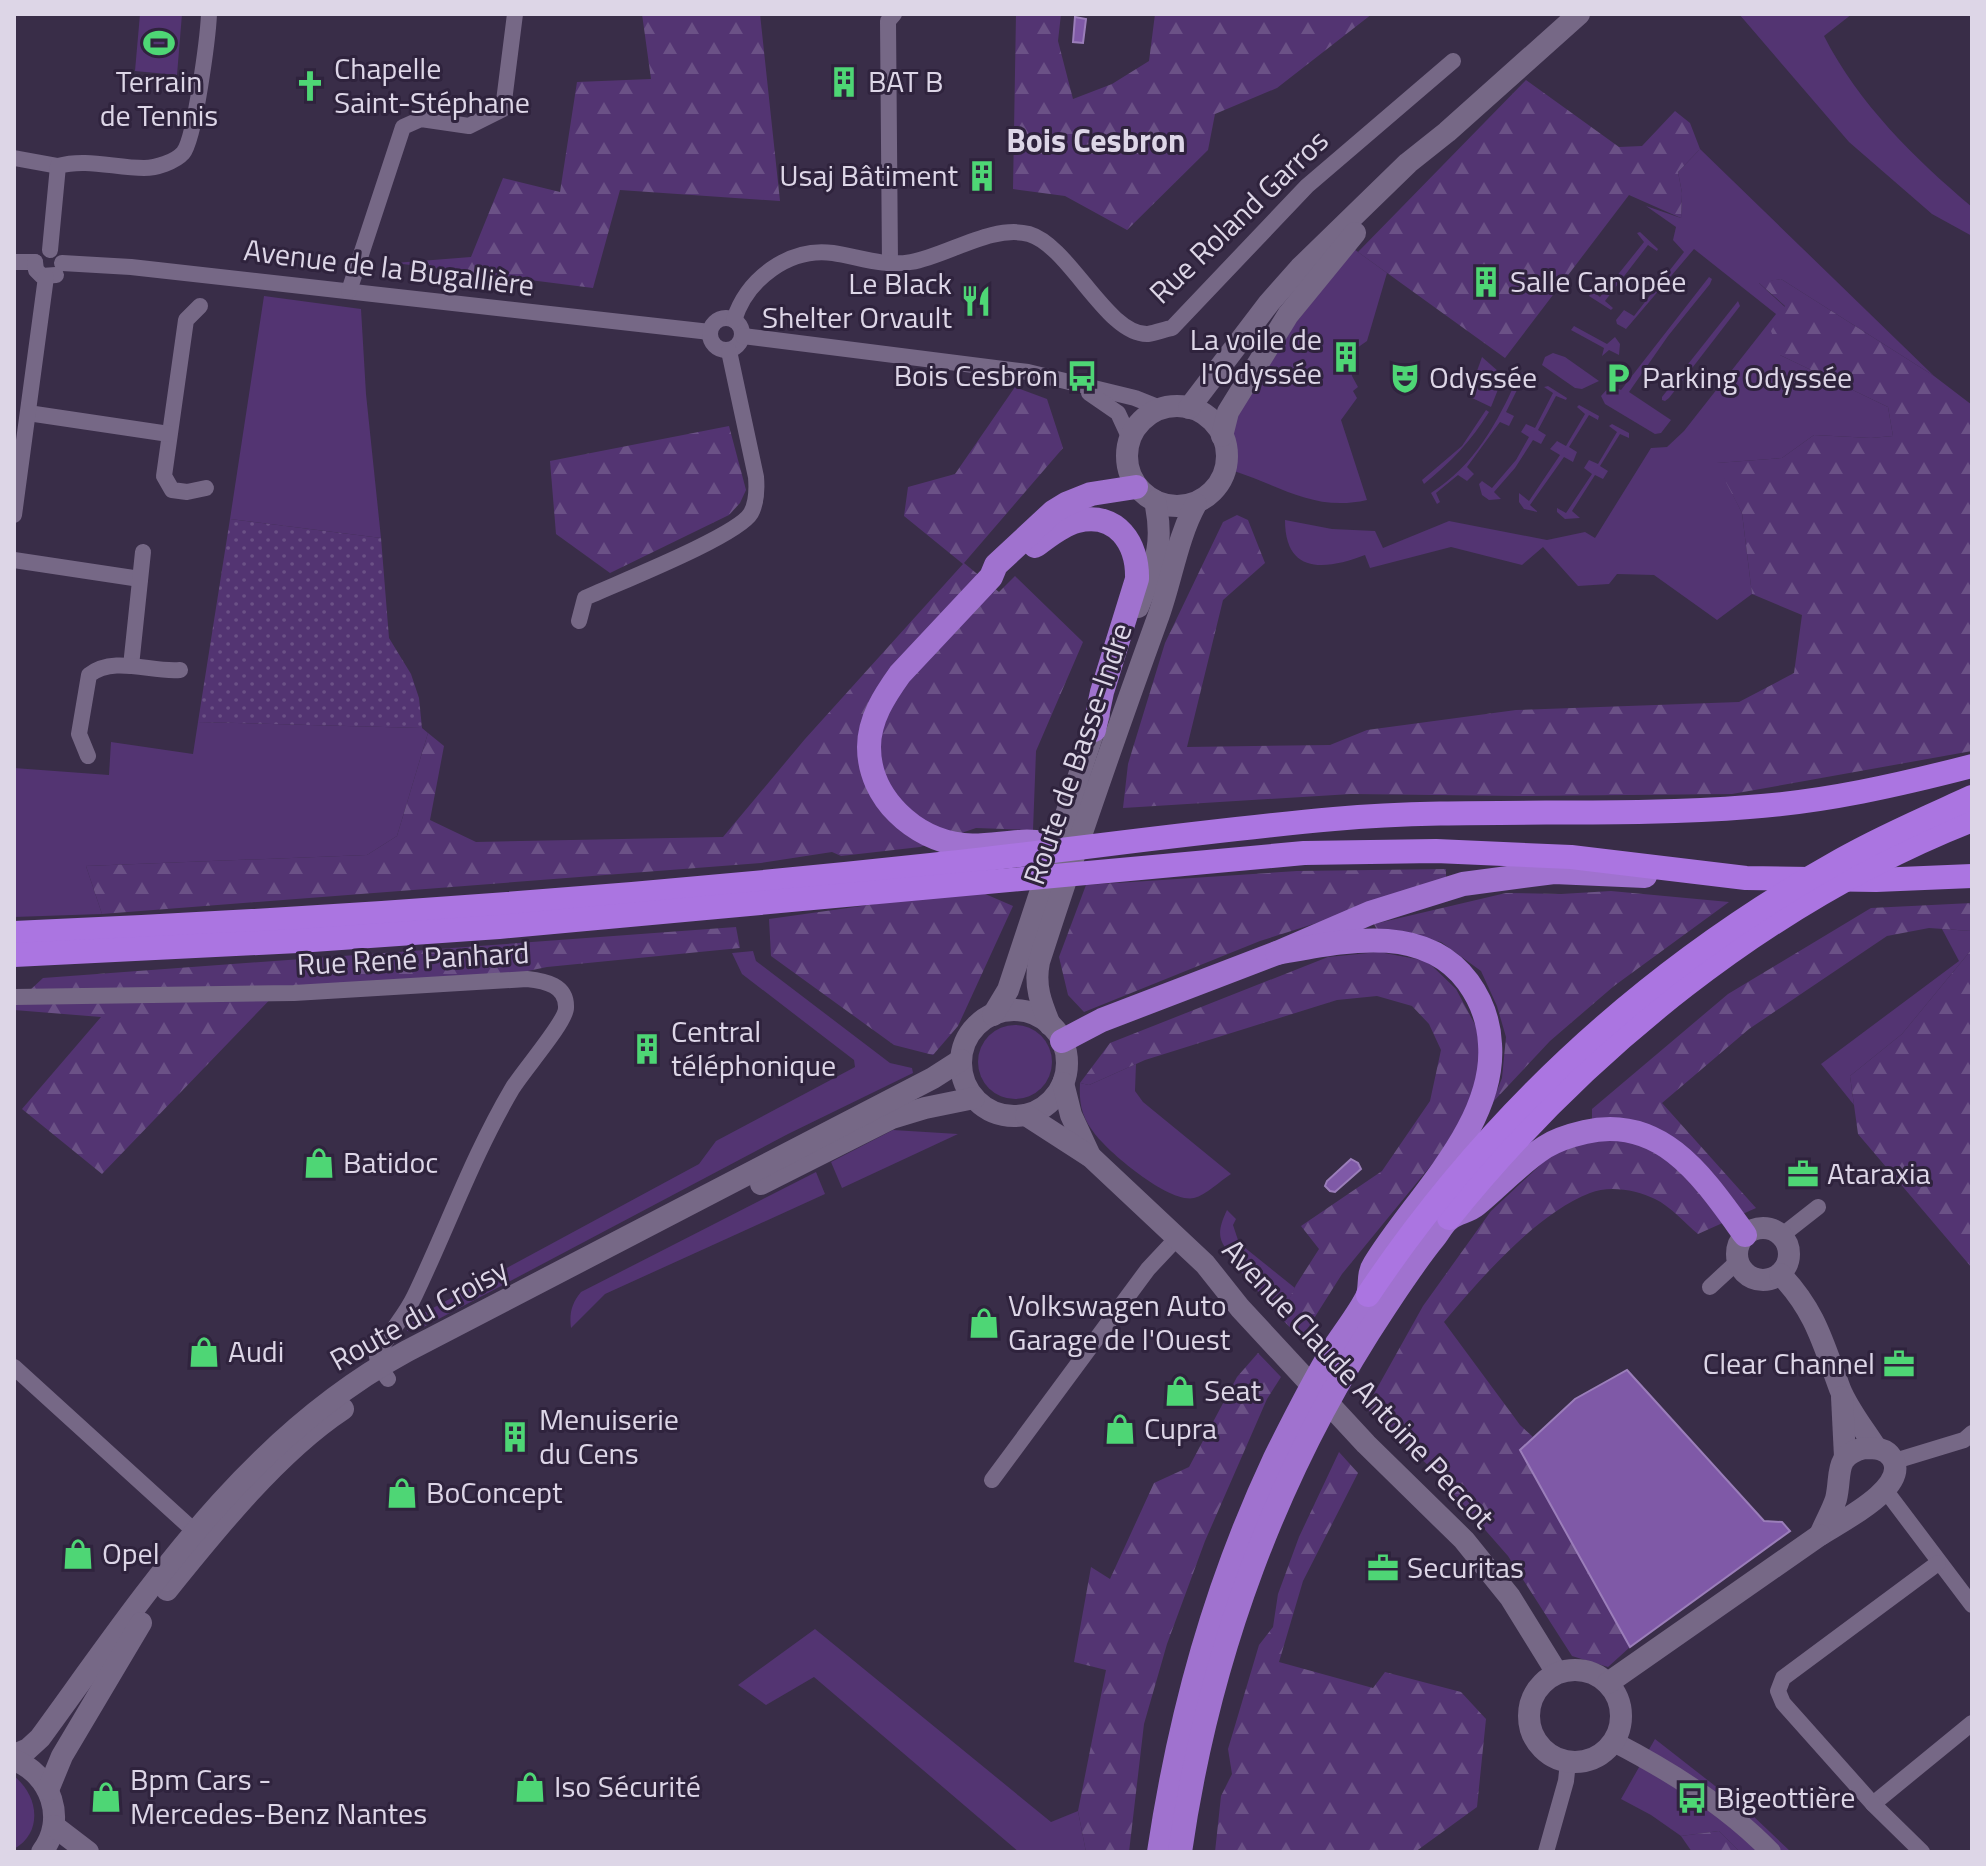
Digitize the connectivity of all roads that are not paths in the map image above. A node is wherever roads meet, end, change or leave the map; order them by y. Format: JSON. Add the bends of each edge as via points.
{"nodes":[{"id":1,"x":209,"y":14,"type":"edge"},
{"id":2,"x":515,"y":14,"type":"edge"},
{"id":3,"x":894,"y":14,"type":"edge"},
{"id":4,"x":1579,"y":14,"type":"edge"},
{"id":5,"x":1453,"y":61,"type":"dead end"},
{"id":6,"x":1447,"y":132,"type":"junction"},
{"id":7,"x":14,"y":158,"type":"edge"},
{"id":8,"x":58,"y":166,"type":"junction"},
{"id":9,"x":50,"y":250,"type":"junction"},
{"id":10,"x":14,"y":262,"type":"edge"},
{"id":11,"x":35,"y":262,"type":"junction"},
{"id":12,"x":62,"y":263,"type":"junction"},
{"id":13,"x":890,"y":264,"type":"junction"},
{"id":14,"x":46,"y":277,"type":"junction"},
{"id":15,"x":349,"y":291,"type":"junction"},
{"id":16,"x":200,"y":306,"type":"dead end"},
{"id":17,"x":734,"y":320,"type":"junction"},
{"id":18,"x":710,"y":332,"type":"junction"},
{"id":19,"x":743,"y":336,"type":"junction"},
{"id":20,"x":729,"y":351,"type":"junction"},
{"id":21,"x":1070,"y":382,"type":"junction"},
{"id":22,"x":1160,"y":408,"type":"junction"},
{"id":23,"x":1189,"y":408,"type":"junction"},
{"id":24,"x":28,"y":413,"type":"junction"},
{"id":25,"x":169,"y":434,"type":"junction"},
{"id":26,"x":1222,"y":436,"type":"junction"},
{"id":27,"x":1130,"y":439,"type":"junction"},
{"id":28,"x":206,"y":488,"type":"dead end"},
{"id":29,"x":1146,"y":494,"type":"junction"},
{"id":30,"x":1196,"y":504,"type":"junction"},
{"id":31,"x":14,"y":515,"type":"edge"},
{"id":32,"x":143,"y":552,"type":"dead end"},
{"id":33,"x":14,"y":560,"type":"edge"},
{"id":34,"x":991,"y":577,"type":"junction"},
{"id":35,"x":140,"y":579,"type":"junction"},
{"id":36,"x":579,"y":621,"type":"dead end"},
{"id":37,"x":131,"y":666,"type":"junction"},
{"id":38,"x":180,"y":670,"type":"dead end"},
{"id":39,"x":1094,"y":730,"type":"junction"},
{"id":40,"x":88,"y":756,"type":"dead end"},
{"id":41,"x":1972,"y":766,"type":"edge"},
{"id":42,"x":1089,"y":775,"type":"junction"},
{"id":43,"x":1972,"y":797,"type":"edge"},
{"id":44,"x":1972,"y":820,"type":"edge"},
{"id":45,"x":1064,"y":850,"type":"junction"},
{"id":46,"x":1967,"y":876,"type":"edge"},
{"id":47,"x":1746,"y":878,"type":"junction"},
{"id":48,"x":1039,"y":930,"type":"junction"},
{"id":49,"x":14,"y":933,"type":"edge"},
{"id":50,"x":1277,"y":953,"type":"junction"},
{"id":51,"x":14,"y":955,"type":"edge"},
{"id":52,"x":14,"y":997,"type":"edge"},
{"id":53,"x":993,"y":1015,"type":"junction"},
{"id":54,"x":1056,"y":1033,"type":"junction"},
{"id":55,"x":961,"y":1060,"type":"junction"},
{"id":56,"x":1063,"y":1083,"type":"junction"},
{"id":57,"x":974,"y":1098,"type":"junction"},
{"id":58,"x":1026,"y":1115,"type":"junction"},
{"id":59,"x":1091,"y":1157,"type":"junction"},
{"id":60,"x":1818,"y":1207,"type":"dead end"},
{"id":61,"x":1449,"y":1218,"type":"junction"},
{"id":62,"x":1745,"y":1235,"type":"junction"},
{"id":63,"x":1781,"y":1236,"type":"junction"},
{"id":64,"x":1178,"y":1237,"type":"junction"},
{"id":65,"x":1737,"y":1262,"type":"junction"},
{"id":66,"x":1780,"y":1274,"type":"junction"},
{"id":67,"x":1710,"y":1287,"type":"dead end"},
{"id":68,"x":1368,"y":1295,"type":"junction"},
{"id":69,"x":14,"y":1367,"type":"edge"},
{"id":70,"x":384,"y":1372,"type":"junction"},
{"id":71,"x":1841,"y":1392,"type":"junction"},
{"id":72,"x":1972,"y":1433,"type":"edge"},
{"id":73,"x":1876,"y":1448,"type":"junction"},
{"id":74,"x":1845,"y":1457,"type":"junction"},
{"id":75,"x":1895,"y":1461,"type":"junction"},
{"id":76,"x":992,"y":1480,"type":"dead end"},
{"id":77,"x":1886,"y":1491,"type":"junction"},
{"id":78,"x":1820,"y":1535,"type":"junction"},
{"id":79,"x":201,"y":1537,"type":"junction"},
{"id":80,"x":1938,"y":1563,"type":"junction"},
{"id":81,"x":1972,"y":1605,"type":"edge"},
{"id":82,"x":1557,"y":1673,"type":"junction"},
{"id":83,"x":1608,"y":1683,"type":"junction"},
{"id":84,"x":1972,"y":1723,"type":"edge"},
{"id":85,"x":1614,"y":1742,"type":"junction"},
{"id":86,"x":14,"y":1758,"type":"edge"},
{"id":87,"x":1568,"y":1762,"type":"junction"},
{"id":88,"x":48,"y":1790,"type":"junction"},
{"id":89,"x":1873,"y":1804,"type":"junction"},
{"id":90,"x":54,"y":1826,"type":"junction"},
{"id":91,"x":81,"y":1847,"type":"edge"},
{"id":92,"x":42,"y":1852,"type":"edge"},
{"id":93,"x":1159,"y":1852,"type":"edge"},
{"id":94,"x":1180,"y":1852,"type":"edge"},
{"id":95,"x":1546,"y":1852,"type":"edge"},
{"id":96,"x":1771,"y":1852,"type":"edge"},
{"id":97,"x":1922,"y":1852,"type":"edge"}],
"edges":[{"from":1,"to":8,"type":"street","via":[[183,153],[147,168],[73,162]]},
{"from":2,"to":15,"type":"street","via":[[503,109],[469,126],[421,119],[403,127]]},
{"from":3,"to":13,"type":"street","via":[[888,21]]},
{"from":4,"to":6,"type":"main road"},
{"from":5,"to":13,"type":"street","name":"Rue Roland Garros","via":[[1307,186],[1172,328],[1146,334],[1122,325],[1047,243],[1028,234],[1001,234],[915,262]]},
{"from":6,"to":23,"type":"main road","via":[[1300,268]]},
{"from":6,"to":26,"type":"main road","via":[[1288,315],[1228,412]]},
{"from":7,"to":8,"type":"street"},
{"from":8,"to":9,"type":"street"},
{"from":9,"to":11,"type":"street","via":[[38,254]]},
{"from":9,"to":12,"type":"street"},
{"from":10,"to":11,"type":"street"},
{"from":11,"to":14,"type":"street"},
{"from":12,"to":14,"type":"street","via":[[59,272]]},
{"from":12,"to":15,"type":"street","name":"Avenue de la Bugallière"},
{"from":13,"to":17,"type":"street","via":[[830,253],[786,260],[750,290]]},
{"from":14,"to":24,"type":"street"},
{"from":15,"to":18,"type":"street","name":"Avenue de la Bugallière"},
{"from":16,"to":25,"type":"street","via":[[186,320]]},
{"from":17,"to":18,"type":"street","via":[[719,319]]},
{"from":17,"to":19,"type":"street"},
{"from":18,"to":20,"type":"street","via":[[715,346]]},
{"from":19,"to":20,"type":"street"},
{"from":19,"to":21,"type":"street","via":[[1028,372]]},
{"from":20,"to":36,"type":"street","via":[[756,477],[750,515],[699,547],[585,598]]},
{"from":21,"to":22,"type":"street"},
{"from":21,"to":27,"type":"street","via":[[1118,413]]},
{"from":22,"to":23,"type":"main road"},
{"from":22,"to":27,"type":"main road"},
{"from":23,"to":26,"type":"main road","via":[[1207,417]]},
{"from":24,"to":25,"type":"street"},
{"from":24,"to":31,"type":"street"},
{"from":25,"to":28,"type":"street","via":[[164,476],[172,490]]},
{"from":26,"to":30,"type":"main road","via":[[1224,474],[1214,491]]},
{"from":27,"to":29,"type":"main road","via":[[1128,469]]},
{"from":29,"to":30,"type":"main road","via":[[1170,505]]},
{"from":29,"to":34,"type":"highway","via":[[1091,494],[1053,512],[996,565]]},
{"from":29,"to":39,"type":"main road","name":"Route de Basse-Indre","via":[[1160,527],[1159,550]]},
{"from":30,"to":42,"type":"main road","name":"Route de Basse-Indre","via":[[1163,604]]},
{"from":32,"to":35,"type":"street"},
{"from":33,"to":35,"type":"street"},
{"from":34,"to":39,"type":"highway","via":[[1075,521],[1111,523],[1127,536],[1137,579]]},
{"from":34,"to":45,"type":"highway","via":[[887,692],[872,726],[873,773],[900,817],[930,836],[964,845],[1039,842]]},
{"from":35,"to":37,"type":"street"},
{"from":37,"to":38,"type":"street"},
{"from":37,"to":40,"type":"street","via":[[98,667],[89,675],[79,734]]},
{"from":39,"to":42,"type":"main road","name":"Route de Basse-Indre"},
{"from":41,"to":45,"type":"highway","via":[[1891,786],[1752,807],[1376,815]]},
{"from":42,"to":48,"type":"main road","name":"Route de Basse-Indre"},
{"from":43,"to":68,"type":"highway","via":[[1842,859],[1756,910],[1651,985],[1500,1125],[1428,1211]]},
{"from":44,"to":61,"type":"highway","via":[[1802,906],[1691,981],[1540,1113]]},
{"from":45,"to":49,"type":"highway","via":[[413,911]]},
{"from":46,"to":47,"type":"highway"},
{"from":47,"to":50,"type":"highway","via":[[1554,872],[1463,884],[1370,913]]},
{"from":47,"to":51,"type":"highway","via":[[1571,857],[1304,853],[515,926]]},
{"from":48,"to":53,"type":"main road","name":"Route de Basse-Indre"},
{"from":48,"to":54,"type":"main road","name":"Route de Basse-Indre","via":[[1036,979]]},
{"from":50,"to":54,"type":"highway"},
{"from":50,"to":68,"type":"highway","via":[[1357,940],[1417,946],[1457,969],[1487,1019],[1489,1066],[1475,1116],[1371,1269]]},
{"from":52,"to":70,"type":"street","name":"Rue René Panhard","via":[[294,993],[527,979],[555,986],[566,1010],[487,1131],[413,1299],[377,1357]]},
{"from":53,"to":54,"type":"main road","via":[[1023,1011]]},
{"from":53,"to":55,"type":"main road","via":[[970,1033]]},
{"from":54,"to":56,"type":"main road","via":[[1067,1063]]},
{"from":55,"to":57,"type":"main road"},
{"from":55,"to":70,"type":"main road","name":"Route du Croisy"},
{"from":56,"to":58,"type":"main road","via":[[1044,1107]]},
{"from":56,"to":59,"type":"main road","name":"Avenue Claude Antoine Peccot"},
{"from":57,"to":58,"type":"main road","via":[[996,1114]]},
{"from":57,"to":70,"type":"main road","name":"Route du Croisy","via":[[868,1128]]},
{"from":58,"to":59,"type":"main road","name":"Avenue Claude Antoine Peccot"},
{"from":59,"to":64,"type":"main road","name":"Avenue Claude Antoine Peccot"},
{"from":60,"to":63,"type":"street"},
{"from":61,"to":62,"type":"highway","via":[[1473,1208],[1547,1146],[1607,1127],[1631,1129],[1669,1146],[1707,1183]]},
{"from":61,"to":94,"type":"highway","via":[[1357,1351],[1268,1528],[1215,1680]]},
{"from":62,"to":63,"type":"main road","via":[[1759,1228]]},
{"from":62,"to":65,"type":"main road","via":[[1737,1247]]},
{"from":63,"to":66,"type":"main road","via":[[1788,1260]]},
{"from":64,"to":76,"type":"street","via":[[1148,1269]]},
{"from":64,"to":82,"type":"main road","name":"Avenue Claude Antoine Peccot","via":[[1366,1444],[1486,1566]]},
{"from":65,"to":66,"type":"main road","via":[[1755,1280]]},
{"from":65,"to":67,"type":"street"},
{"from":66,"to":71,"type":"main road","via":[[1812,1314]]},
{"from":68,"to":93,"type":"highway","via":[[1304,1401],[1226,1575],[1180,1731]]},
{"from":69,"to":79,"type":"street"},
{"from":70,"to":79,"type":"main road","name":"Route du Croisy","via":[[327,1402],[284,1436]]},
{"from":71,"to":73,"type":"main road"},
{"from":71,"to":74,"type":"main road"},
{"from":72,"to":75,"type":"street"},
{"from":73,"to":74,"type":"main road","via":[[1854,1450]]},
{"from":73,"to":75,"type":"main road"},
{"from":74,"to":78,"type":"main road"},
{"from":75,"to":77,"type":"main road"},
{"from":77,"to":78,"type":"main road"},
{"from":77,"to":80,"type":"street"},
{"from":78,"to":83,"type":"main road"},
{"from":79,"to":86,"type":"main road","name":"Route du Croisy","via":[[131,1611],[40,1738]]},
{"from":79,"to":88,"type":"main road","name":"Route du Croisy","via":[[126,1645]]},
{"from":80,"to":81,"type":"street"},
{"from":80,"to":89,"type":"street","via":[[1783,1678],[1778,1691]]},
{"from":82,"to":83,"type":"main road","via":[[1584,1670]]},
{"from":82,"to":87,"type":"main road","via":[[1533,1696],[1531,1730],[1539,1745]]},
{"from":83,"to":85,"type":"main road","via":[[1622,1711]]},
{"from":84,"to":89,"type":"street"},
{"from":85,"to":87,"type":"main road","via":[[1594,1758]]},
{"from":85,"to":96,"type":"street","via":[[1716,1805]]},
{"from":86,"to":88,"type":"main road","via":[[35,1772]]},
{"from":87,"to":95,"type":"street"},
{"from":88,"to":90,"type":"main road"},
{"from":89,"to":97,"type":"street"},
{"from":90,"to":91,"type":"main road"},
{"from":90,"to":92,"type":"main road"}]}
